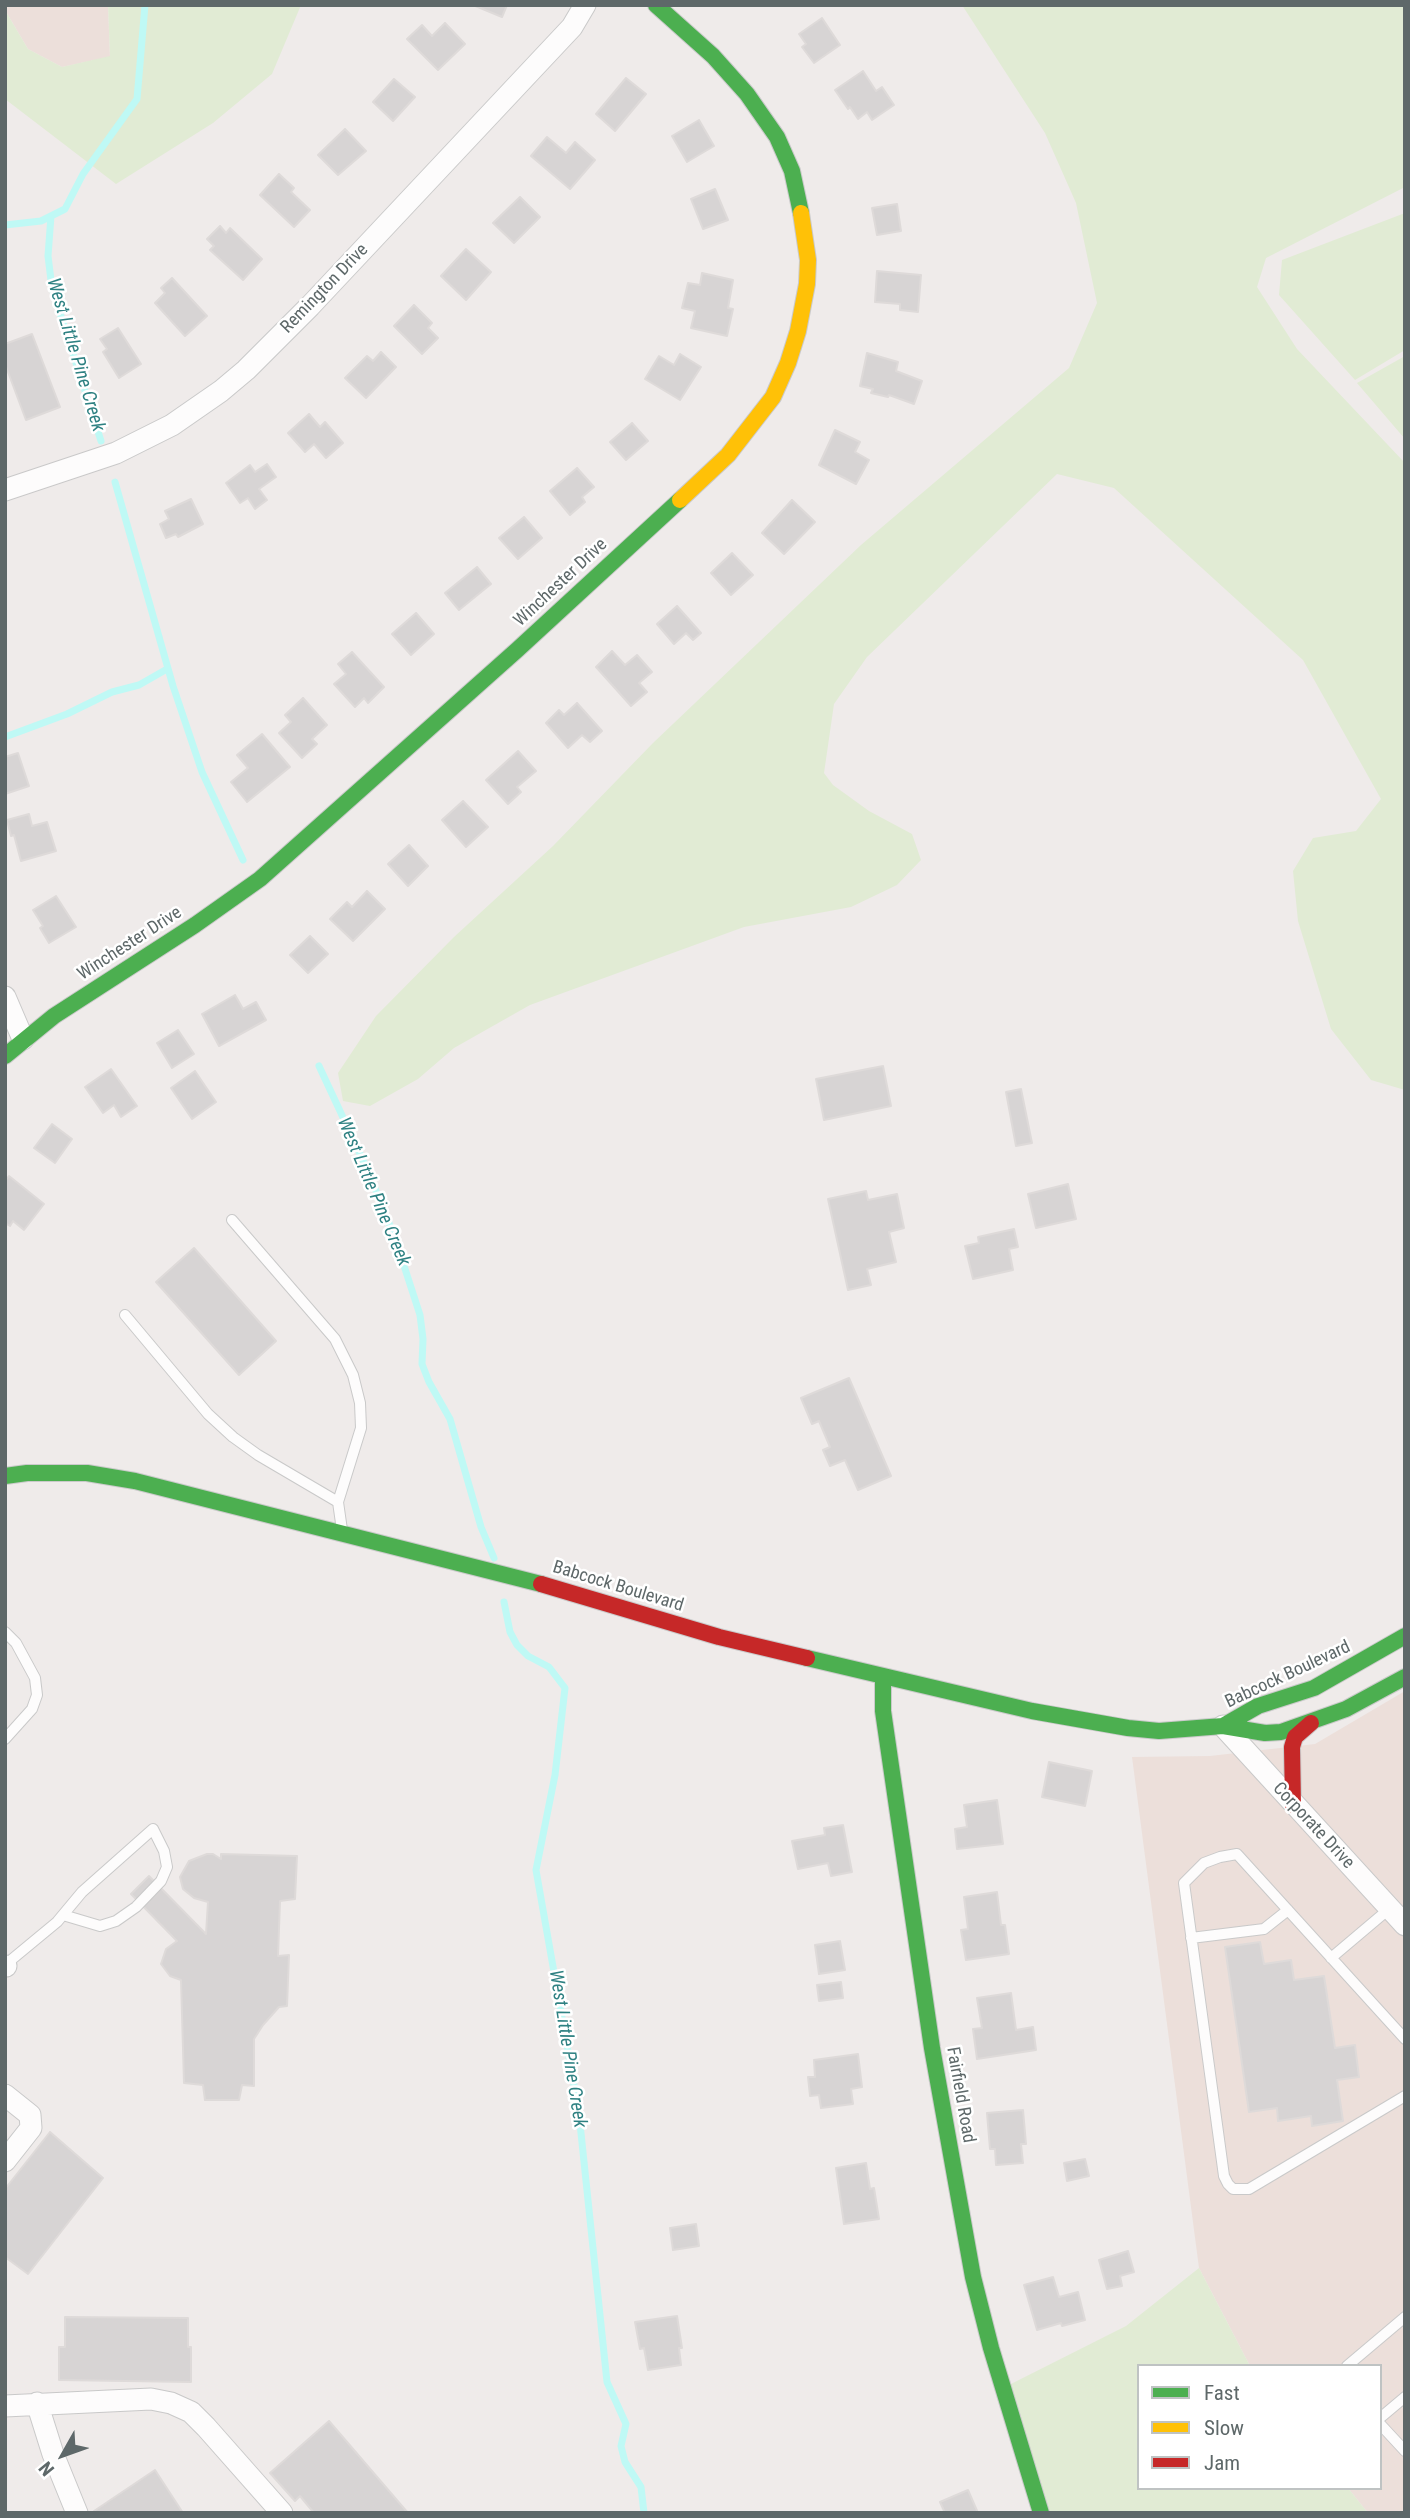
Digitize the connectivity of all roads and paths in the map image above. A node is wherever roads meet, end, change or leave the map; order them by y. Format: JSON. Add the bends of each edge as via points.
{"nodes":[{"id":1,"x":585,"y":5,"type":"edge"},
{"id":2,"x":656,"y":5,"type":"edge"},
{"id":3,"x":5,"y":490,"type":"edge"},
{"id":4,"x":5,"y":997,"type":"edge"},
{"id":5,"x":23,"y":1039,"type":"junction"},
{"id":6,"x":5,"y":1056,"type":"edge"},
{"id":7,"x":232,"y":1220,"type":"dead end"},
{"id":8,"x":125,"y":1315,"type":"dead end"},
{"id":9,"x":5,"y":1476,"type":"edge"},
{"id":10,"x":338,"y":1502,"type":"junction"},
{"id":11,"x":343,"y":1533,"type":"junction"},
{"id":12,"x":5,"y":1632,"type":"edge"},
{"id":13,"x":1405,"y":1636,"type":"edge"},
{"id":14,"x":883,"y":1675,"type":"junction"},
{"id":15,"x":1405,"y":1677,"type":"edge"},
{"id":16,"x":1311,"y":1723,"type":"junction"},
{"id":17,"x":1223,"y":1726,"type":"junction"},
{"id":18,"x":5,"y":1739,"type":"edge"},
{"id":19,"x":1293,"y":1805,"type":"junction"},
{"id":20,"x":1389,"y":1909,"type":"junction"},
{"id":21,"x":1288,"y":1910,"type":"junction"},
{"id":22,"x":63,"y":1915,"type":"junction"},
{"id":23,"x":1405,"y":1925,"type":"edge"},
{"id":24,"x":1191,"y":1938,"type":"junction"},
{"id":25,"x":1331,"y":1958,"type":"junction"},
{"id":26,"x":5,"y":1966,"type":"edge"},
{"id":27,"x":1405,"y":2039,"type":"edge"},
{"id":28,"x":5,"y":2095,"type":"edge"},
{"id":29,"x":1405,"y":2096,"type":"edge"},
{"id":30,"x":5,"y":2161,"type":"edge"},
{"id":31,"x":1405,"y":2317,"type":"edge"},
{"id":32,"x":1349,"y":2364,"type":"edge"},
{"id":33,"x":1405,"y":2397,"type":"edge"},
{"id":34,"x":37,"y":2403,"type":"junction"},
{"id":35,"x":5,"y":2406,"type":"edge"},
{"id":36,"x":1382,"y":2416,"type":"edge"},
{"id":37,"x":1382,"y":2426,"type":"edge"},
{"id":38,"x":1405,"y":2451,"type":"edge"},
{"id":39,"x":77,"y":2513,"type":"edge"},
{"id":40,"x":282,"y":2513,"type":"edge"},
{"id":41,"x":1041,"y":2513,"type":"edge"}],
"edges":[{"from":1,"to":3,"type":"street","name":"Remington Drive","via":[[572,27],[310,306],[221,391],[172,425],[116,453]]},
{"from":2,"to":5,"type":"street","name":"Winchester Drive","via":[[747,94],[777,137],[792,171],[808,272],[798,331],[773,397],[728,455],[260,879]]},
{"from":4,"to":5,"type":"street"},
{"from":5,"to":6,"type":"street","name":"Winchester Drive"},
{"from":7,"to":10,"type":"lane","via":[[335,1339],[353,1375],[361,1428]]},
{"from":8,"to":10,"type":"lane","via":[[233,1437]]},
{"from":9,"to":11,"type":"street","name":"Babcock Boulevard","via":[[110,1475]]},
{"from":10,"to":11,"type":"lane"},
{"from":11,"to":14,"type":"street","name":"Babcock Boulevard","via":[[514,1576],[719,1637]]},
{"from":12,"to":18,"type":"lane","via":[[35,1678],[37,1695],[32,1709]]},
{"from":13,"to":17,"type":"street","name":"Babcock Boulevard","via":[[1314,1688],[1258,1706]]},
{"from":14,"to":17,"type":"street","name":"Babcock Boulevard","via":[[1032,1711],[1128,1728],[1159,1731]]},
{"from":14,"to":41,"type":"street","name":"Fairfield Road","via":[[883,1711],[932,2048],[973,2277]]},
{"from":15,"to":16,"type":"street","name":"Babcock Boulevard"},
{"from":16,"to":17,"type":"street","name":"Babcock Boulevard","via":[[1265,1734]]},
{"from":16,"to":19,"type":"street","via":[[1295,1737],[1292,1747]]},
{"from":17,"to":19,"type":"street","name":"Corporate Drive"},
{"from":19,"to":20,"type":"street","name":"Corporate Drive"},
{"from":20,"to":23,"type":"street","name":"Corporate Drive"},
{"from":20,"to":25,"type":"lane"},
{"from":21,"to":24,"type":"lane","via":[[1264,1929]]},
{"from":21,"to":24,"type":"lane","via":[[1237,1854],[1220,1857],[1204,1863],[1184,1883]]},
{"from":21,"to":25,"type":"lane"},
{"from":22,"to":22,"type":"lane","via":[[100,1926],[136,1908],[161,1881],[167,1867],[153,1829],[82,1892]]},
{"from":22,"to":26,"type":"lane"},
{"from":24,"to":29,"type":"lane","via":[[1224,2176],[1233,2189],[1254,2186]]},
{"from":25,"to":27,"type":"lane"},
{"from":28,"to":30,"type":"street","via":[[30,2115],[32,2128]]},
{"from":31,"to":32,"type":"lane"},
{"from":33,"to":36,"type":"lane"},
{"from":34,"to":35,"type":"street"},
{"from":34,"to":39,"type":"street"},
{"from":34,"to":40,"type":"street","via":[[151,2399],[171,2403],[191,2412]]},
{"from":37,"to":38,"type":"lane"}]}
